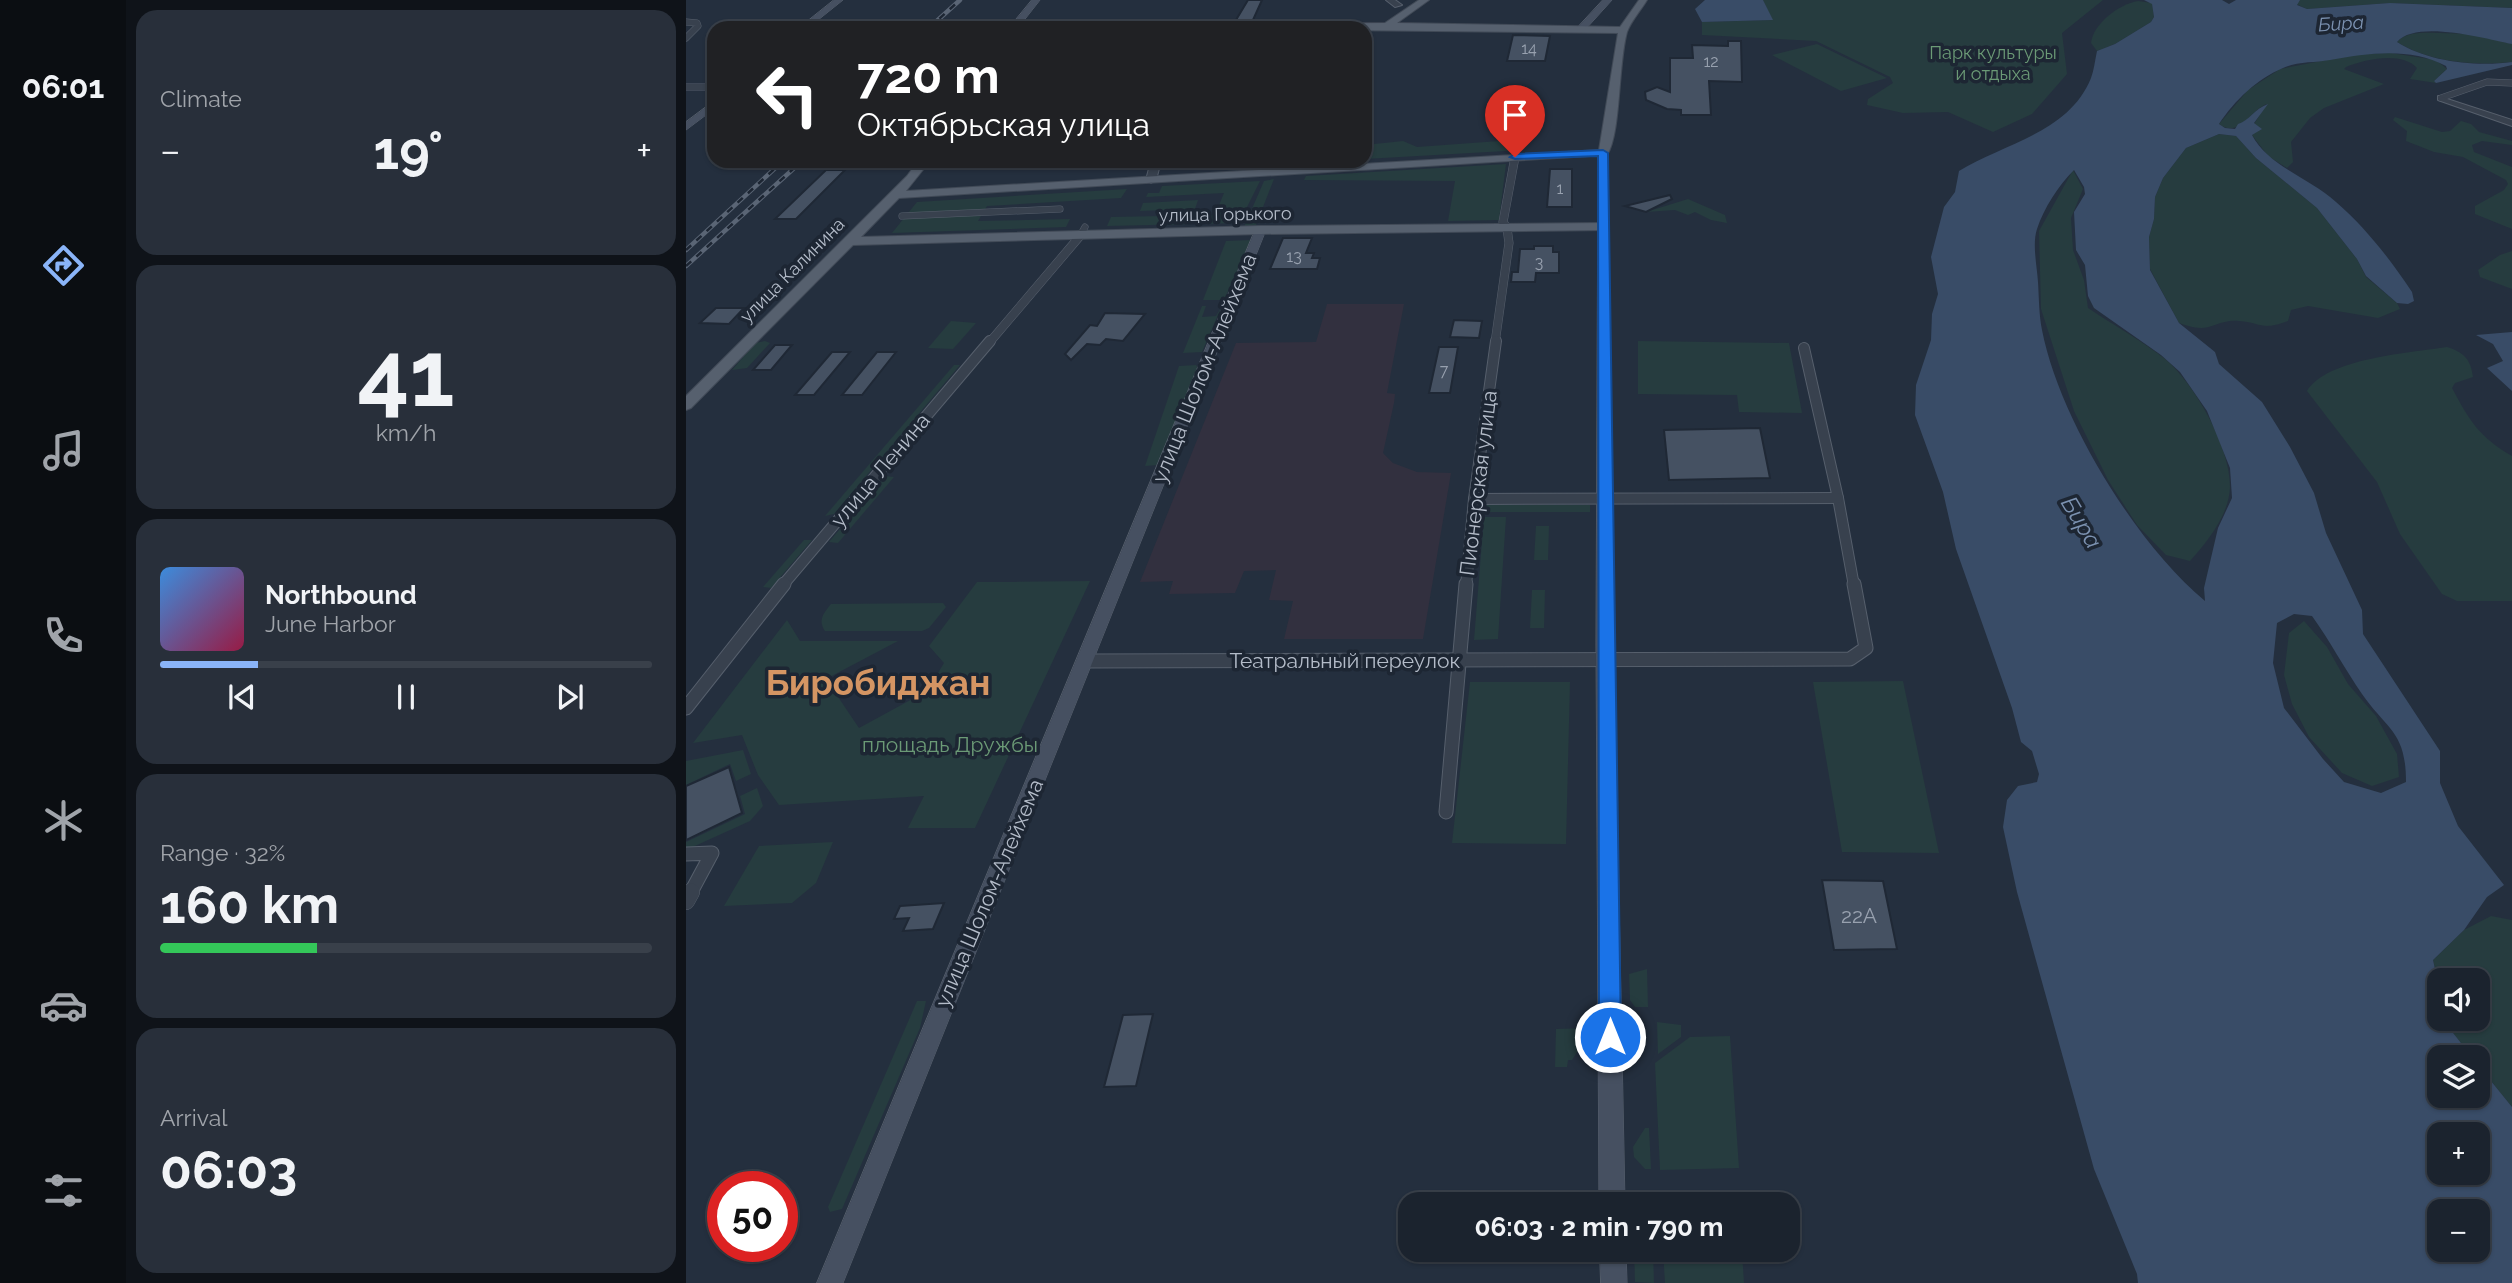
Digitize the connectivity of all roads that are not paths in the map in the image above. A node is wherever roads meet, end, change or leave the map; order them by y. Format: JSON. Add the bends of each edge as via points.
{"nodes":[{"id":1,"x":839,"y":0,"type":"edge"},
{"id":2,"x":1036,"y":0,"type":"edge"},
{"id":3,"x":1390,"y":0,"type":"edge"},
{"id":4,"x":1425,"y":0,"type":"edge"},
{"id":5,"x":1608,"y":0,"type":"edge"},
{"id":6,"x":1633,"y":0,"type":"edge"},
{"id":7,"x":1643,"y":0,"type":"edge"},
{"id":8,"x":1398,"y":5,"type":"dead end"},
{"id":9,"x":812,"y":21,"type":"edge"},
{"id":10,"x":1019,"y":21,"type":"edge"},
{"id":11,"x":686,"y":22,"type":"edge"},
{"id":12,"x":1372,"y":26,"type":"edge"},
{"id":13,"x":1387,"y":26,"type":"junction"},
{"id":14,"x":1580,"y":29,"type":"junction"},
{"id":15,"x":1616,"y":32,"type":"junction"},
{"id":16,"x":686,"y":37,"type":"edge"},
{"id":17,"x":2512,"y":83,"type":"edge"},
{"id":18,"x":686,"y":87,"type":"edge"},
{"id":19,"x":707,"y":87,"type":"edge"},
{"id":20,"x":2441,"y":98,"type":"joint"},
{"id":21,"x":707,"y":110,"type":"edge"},
{"id":22,"x":2512,"y":123,"type":"edge"},
{"id":23,"x":686,"y":127,"type":"edge"},
{"id":24,"x":1603,"y":153,"type":"junction"},
{"id":25,"x":1515,"y":157,"type":"junction"},
{"id":26,"x":1372,"y":166,"type":"edge"},
{"id":27,"x":918,"y":168,"type":"edge"},
{"id":28,"x":1154,"y":168,"type":"edge"},
{"id":29,"x":1340,"y":168,"type":"edge"},
{"id":30,"x":1150,"y":180,"type":"junction"},
{"id":31,"x":895,"y":195,"type":"junction"},
{"id":32,"x":1060,"y":209,"type":"dead end"},
{"id":33,"x":902,"y":216,"type":"dead end"},
{"id":34,"x":1507,"y":228,"type":"junction"},
{"id":35,"x":1603,"y":228,"type":"junction"},
{"id":36,"x":1261,"y":230,"type":"junction"},
{"id":37,"x":1082,"y":231,"type":"junction"},
{"id":38,"x":848,"y":241,"type":"junction"},
{"id":39,"x":1804,"y":348,"type":"dead end"},
{"id":40,"x":686,"y":405,"type":"edge"},
{"id":41,"x":1838,"y":498,"type":"junction"},
{"id":42,"x":1474,"y":499,"type":"junction"},
{"id":43,"x":1604,"y":500,"type":"junction"},
{"id":44,"x":1458,"y":659,"type":"junction"},
{"id":45,"x":1085,"y":661,"type":"junction"},
{"id":46,"x":1605,"y":661,"type":"junction"},
{"id":47,"x":686,"y":708,"type":"edge"},
{"id":48,"x":1446,"y":812,"type":"dead end"},
{"id":49,"x":686,"y":854,"type":"edge"},
{"id":50,"x":686,"y":901,"type":"edge"},
{"id":51,"x":1612,"y":1192,"type":"edge"},
{"id":52,"x":1613,"y":1262,"type":"edge"},
{"id":53,"x":830,"y":1283,"type":"edge"},
{"id":54,"x":1614,"y":1283,"type":"edge"}],
"edges":[{"from":1,"to":9,"type":"main road"},
{"from":2,"to":10,"type":"main road"},
{"from":3,"to":8,"type":"street"},
{"from":4,"to":13,"type":"main road"},
{"from":5,"to":14,"type":"main road"},
{"from":6,"to":15,"type":"main road"},
{"from":7,"to":15,"type":"main road"},
{"from":11,"to":16,"type":"street","via":[[698,26]]},
{"from":12,"to":13,"type":"main road"},
{"from":13,"to":14,"type":"main road"},
{"from":14,"to":15,"type":"main road"},
{"from":15,"to":24,"type":"main road","via":[[1596,142]]},
{"from":17,"to":20,"type":"street","via":[[2487,82]]},
{"from":18,"to":19,"type":"street"},
{"from":20,"to":22,"type":"street"},
{"from":21,"to":23,"type":"main road"},
{"from":24,"to":25,"type":"main road"},
{"from":24,"to":35,"type":"main road"},
{"from":25,"to":26,"type":"main road"},
{"from":25,"to":34,"type":"street","name":"Пионерская улица","via":[[1503,222]]},
{"from":27,"to":31,"type":"main road","name":"улица Калинина"},
{"from":28,"to":30,"type":"street"},
{"from":29,"to":30,"type":"main road"},
{"from":30,"to":31,"type":"main road"},
{"from":31,"to":38,"type":"main road","name":"улица Калинина"},
{"from":32,"to":33,"type":"street"},
{"from":34,"to":35,"type":"main road","name":"улица Горького"},
{"from":34,"to":36,"type":"main road","name":"улица Горького"},
{"from":34,"to":42,"type":"street","name":"Пионерская улица","via":[[1509,243]]},
{"from":35,"to":43,"type":"main road"},
{"from":36,"to":37,"type":"main road","name":"улица Горького"},
{"from":36,"to":45,"type":"main road","name":"улица Шолом-Алейхема"},
{"from":37,"to":38,"type":"main road","name":"улица Горького"},
{"from":37,"to":47,"type":"street","name":"улица Ленина","via":[[753,620]]},
{"from":38,"to":40,"type":"main road","name":"улица Калинина"},
{"from":39,"to":41,"type":"street"},
{"from":41,"to":43,"type":"street"},
{"from":41,"to":46,"type":"street","name":"Театральный переулок","via":[[1866,648],[1850,659]]},
{"from":42,"to":43,"type":"street"},
{"from":42,"to":44,"type":"street","name":"Пионерская улица"},
{"from":43,"to":46,"type":"main road"},
{"from":44,"to":45,"type":"street","name":"Театральный переулок"},
{"from":44,"to":46,"type":"street","name":"Театральный переулок"},
{"from":44,"to":48,"type":"street","name":"Пионерская улица"},
{"from":45,"to":53,"type":"main road","name":"улица Шолом-Алейхема"},
{"from":46,"to":51,"type":"main road"},
{"from":49,"to":50,"type":"street","via":[[712,853]]},
{"from":52,"to":54,"type":"main road"}]}
